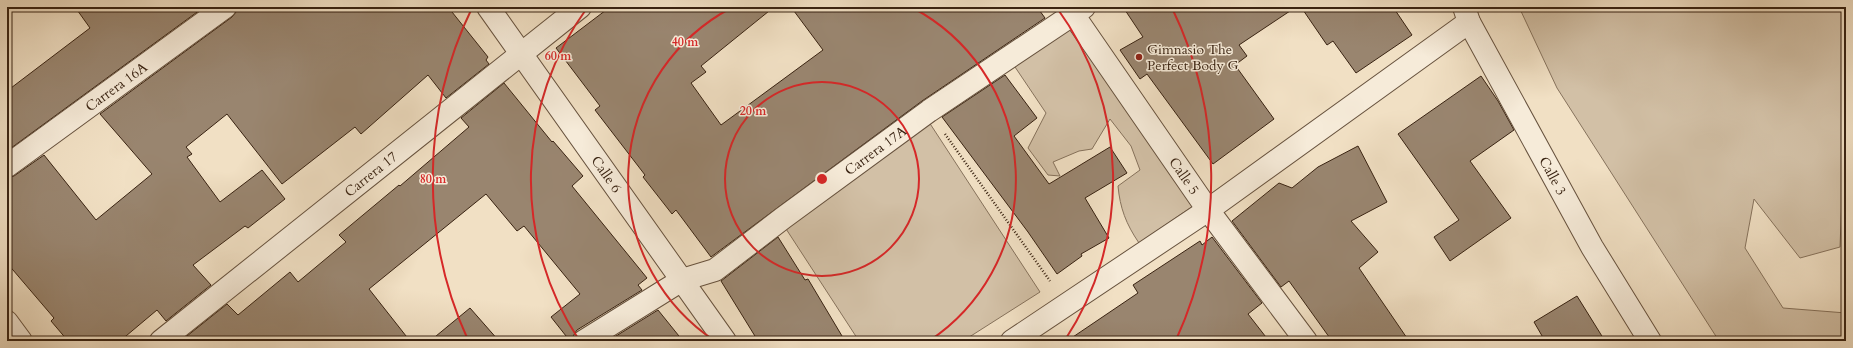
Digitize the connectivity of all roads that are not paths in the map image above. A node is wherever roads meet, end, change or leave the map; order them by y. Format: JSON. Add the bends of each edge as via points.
{"nodes":[{"id":1,"x":225,"y":7,"type":"edge"},
{"id":2,"x":488,"y":7,"type":"edge"},
{"id":3,"x":580,"y":7,"type":"edge"},
{"id":4,"x":1075,"y":10,"type":"edge"},
{"id":5,"x":1467,"y":15,"type":"edge"},
{"id":6,"x":522,"y":54,"type":"junction"},
{"id":7,"x":7,"y":166,"type":"edge"},
{"id":8,"x":1208,"y":210,"type":"junction"},
{"id":9,"x":682,"y":280,"type":"junction"},
{"id":10,"x":7,"y":322,"type":"edge"},
{"id":11,"x":21,"y":341,"type":"edge"},
{"id":12,"x":161,"y":341,"type":"edge"},
{"id":13,"x":584,"y":341,"type":"edge"},
{"id":14,"x":725,"y":341,"type":"edge"},
{"id":15,"x":1012,"y":341,"type":"edge"},
{"id":16,"x":1306,"y":341,"type":"edge"},
{"id":17,"x":1650,"y":341,"type":"edge"}],
"edges":[{"from":1,"to":7,"type":"street","name":"Carrera 16A"},
{"from":2,"to":6,"type":"street","name":"Calle 6"},
{"from":3,"to":6,"type":"street","name":"Carrera 17"},
{"from":4,"to":8,"type":"street","name":"Calle 5"},
{"from":4,"to":9,"type":"street","name":"Carrera 17A","via":[[929,111],[715,270]]},
{"from":5,"to":8,"type":"street"},
{"from":5,"to":17,"type":"street","name":"Calle 3","via":[[1592,248]]},
{"from":6,"to":9,"type":"street","name":"Calle 6"},
{"from":6,"to":12,"type":"street","name":"Carrera 17"},
{"from":8,"to":15,"type":"street"},
{"from":8,"to":16,"type":"street","name":"Calle 5"},
{"from":9,"to":13,"type":"street","name":"Carrera 17A"},
{"from":9,"to":14,"type":"street","name":"Calle 6"},
{"from":10,"to":11,"type":"street"}]}
